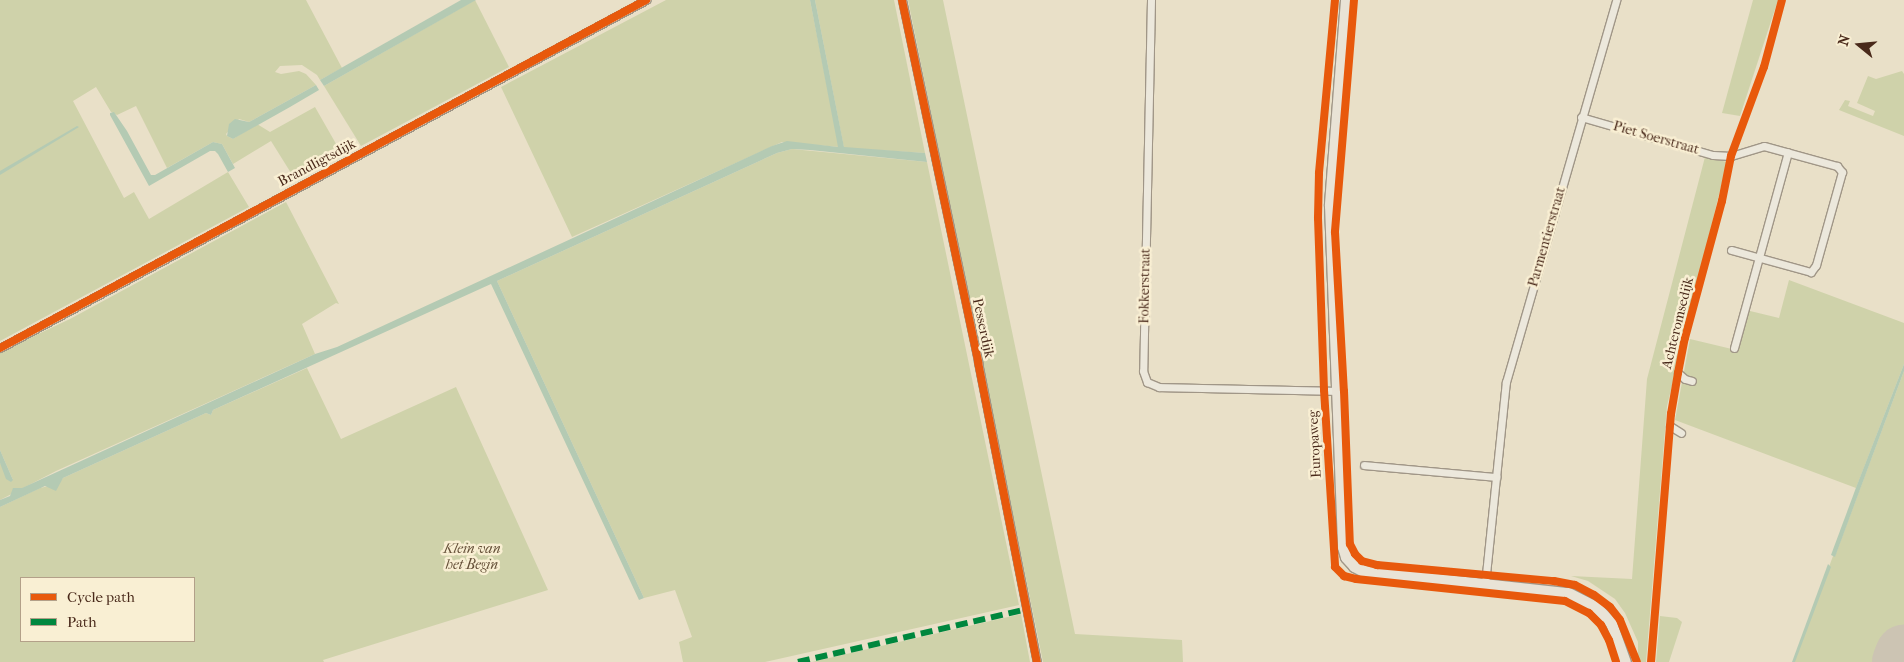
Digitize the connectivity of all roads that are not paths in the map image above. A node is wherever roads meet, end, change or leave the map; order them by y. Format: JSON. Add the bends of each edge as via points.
{"nodes":[{"id":1,"x":646,"y":0,"type":"edge"},
{"id":2,"x":902,"y":0,"type":"edge"},
{"id":3,"x":1151,"y":0,"type":"edge"},
{"id":4,"x":1346,"y":0,"type":"edge"},
{"id":5,"x":1616,"y":0,"type":"edge"},
{"id":6,"x":1581,"y":117,"type":"junction"},
{"id":7,"x":1788,"y":152,"type":"junction"},
{"id":8,"x":1731,"y":250,"type":"dead end"},
{"id":9,"x":1759,"y":258,"type":"junction"},
{"id":10,"x":0,"y":348,"type":"edge"},
{"id":11,"x":1734,"y":348,"type":"dead end"},
{"id":12,"x":1678,"y":373,"type":"dead end"},
{"id":13,"x":1692,"y":381,"type":"dead end"},
{"id":14,"x":1337,"y":390,"type":"junction"},
{"id":15,"x":1670,"y":426,"type":"dead end"},
{"id":16,"x":1681,"y":433,"type":"dead end"},
{"id":17,"x":1364,"y":465,"type":"dead end"},
{"id":18,"x":1496,"y":477,"type":"junction"},
{"id":19,"x":1485,"y":584,"type":"junction"},
{"id":20,"x":1037,"y":662,"type":"edge"},
{"id":21,"x":1625,"y":662,"type":"edge"}],
"edges":[{"from":1,"to":10,"type":"street","name":"Brandligtsdijk"},
{"from":2,"to":20,"type":"street","name":"Pesserdijk"},
{"from":3,"to":14,"type":"street","name":"Fokkerstraat","via":[[1143,371],[1147,382],[1159,387]]},
{"from":4,"to":14,"type":"main road","name":"Europaweg","via":[[1330,205]]},
{"from":5,"to":6,"type":"street","name":"Parmentierstraat"},
{"from":6,"to":7,"type":"street","name":"Piet Soerstraat","via":[[1713,154],[1731,156],[1757,147]]},
{"from":6,"to":18,"type":"street","name":"Parmentierstraat","via":[[1510,366]]},
{"from":7,"to":9,"type":"street"},
{"from":7,"to":9,"type":"street","via":[[1837,166],[1842,172],[1816,265],[1811,272]]},
{"from":8,"to":9,"type":"street"},
{"from":9,"to":11,"type":"street"},
{"from":12,"to":13,"type":"street"},
{"from":14,"to":19,"type":"main road","name":"Europaweg","via":[[1343,547],[1351,564],[1371,572]]},
{"from":15,"to":16,"type":"street"},
{"from":17,"to":18,"type":"street"},
{"from":18,"to":19,"type":"street","name":"Parmentierstraat"},
{"from":19,"to":21,"type":"main road","name":"Europaweg","via":[[1568,593],[1589,603],[1611,623]]}]}
